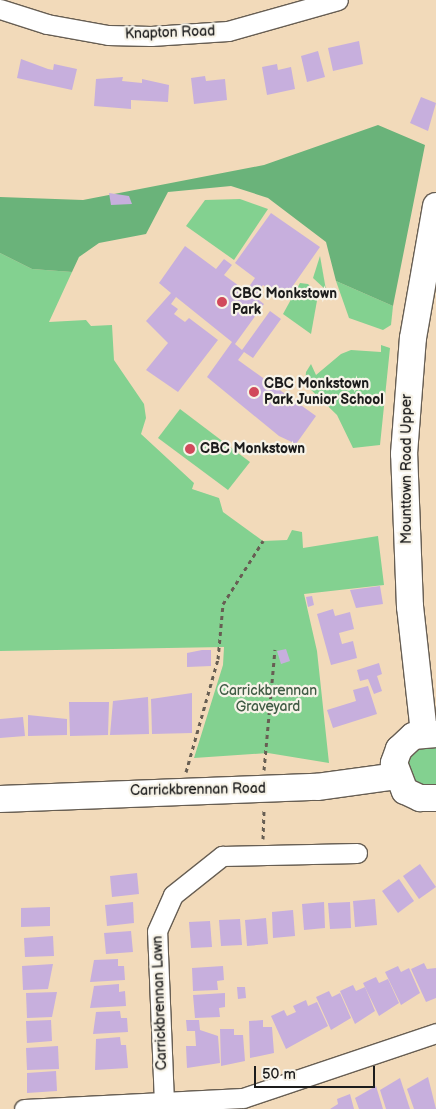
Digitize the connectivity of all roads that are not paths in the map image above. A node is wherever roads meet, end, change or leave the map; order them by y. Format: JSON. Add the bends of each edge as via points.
{"nodes":[{"id":1,"x":338,"y":0,"type":"edge"},
{"id":2,"x":0,"y":9,"type":"edge"},
{"id":3,"x":436,"y":206,"type":"edge"},
{"id":4,"x":430,"y":733,"type":"edge"},
{"id":5,"x":396,"y":776,"type":"junction"},
{"id":6,"x":436,"y":798,"type":"edge"},
{"id":7,"x":0,"y":799,"type":"edge"},
{"id":8,"x":357,"y":853,"type":"dead end"},
{"id":9,"x":436,"y":1033,"type":"edge"},
{"id":10,"x":164,"y":1103,"type":"junction"},
{"id":11,"x":24,"y":1109,"type":"edge"}],
"edges":[{"from":1,"to":2,"type":"street","name":"Knapton Road","via":[[237,29],[151,36],[56,26]]},
{"from":3,"to":4,"type":"main road","name":"Mounttown Road Upper","via":[[413,338],[404,454],[410,607]]},
{"from":4,"to":5,"type":"main road","via":[[413,736],[399,749]]},
{"from":5,"to":6,"type":"main road","via":[[412,795]]},
{"from":5,"to":7,"type":"main road","name":"Carrickbrennan Road","via":[[265,788]]},
{"from":8,"to":10,"type":"street","name":"Carrickbrennan Lawn","via":[[222,856],[172,895],[157,931]]},
{"from":9,"to":10,"type":"street","via":[[243,1098]]},
{"from":10,"to":11,"type":"street"}]}
